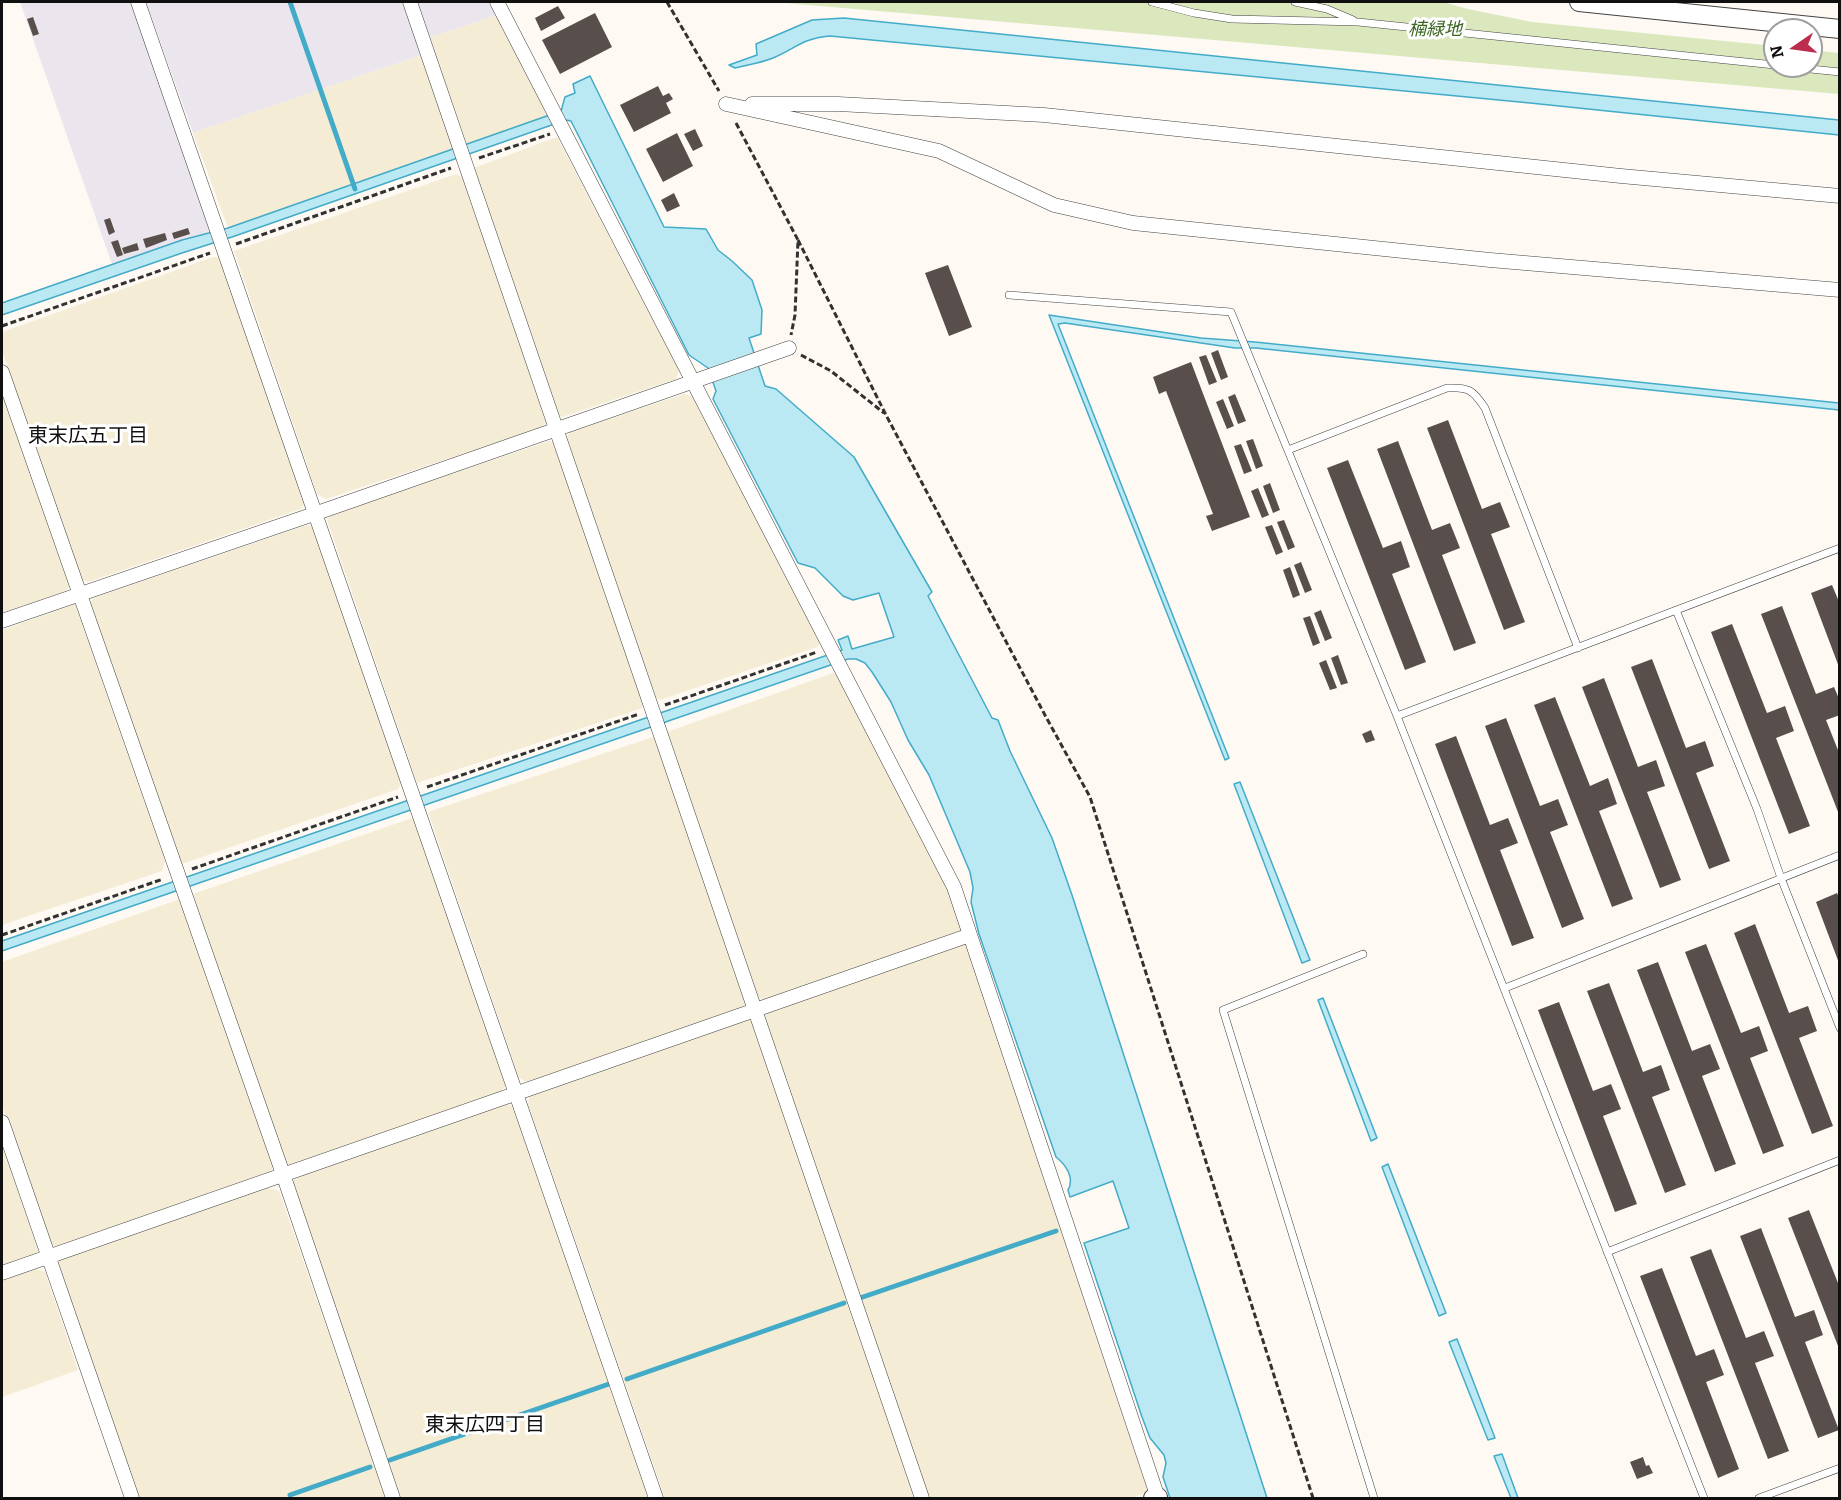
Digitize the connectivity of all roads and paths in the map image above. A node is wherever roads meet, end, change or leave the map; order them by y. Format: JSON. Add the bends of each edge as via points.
{"nodes":[{"id":1,"x":138,"y":2,"type":"edge"},
{"id":2,"x":410,"y":2,"type":"edge"},
{"id":3,"x":497,"y":2,"type":"edge"},
{"id":4,"x":667,"y":2,"type":"edge"},
{"id":5,"x":1152,"y":2,"type":"edge"},
{"id":6,"x":1295,"y":2,"type":"edge"},
{"id":7,"x":1579,"y":2,"type":"edge"},
{"id":8,"x":1358,"y":22,"type":"junction"},
{"id":9,"x":1839,"y":29,"type":"edge"},
{"id":10,"x":1763,"y":64,"type":"edge"},
{"id":11,"x":1823,"y":70,"type":"edge"},
{"id":12,"x":1839,"y":72,"type":"edge"},
{"id":13,"x":726,"y":104,"type":"junction"},
{"id":14,"x":562,"y":127,"type":"junction"},
{"id":15,"x":462,"y":156,"type":"junction"},
{"id":16,"x":1839,"y":196,"type":"edge"},
{"id":17,"x":798,"y":240,"type":"junction"},
{"id":18,"x":222,"y":246,"type":"junction"},
{"id":19,"x":1839,"y":290,"type":"edge"},
{"id":20,"x":1009,"y":295,"type":"dead end"},
{"id":21,"x":2,"y":326,"type":"edge"},
{"id":22,"x":789,"y":348,"type":"junction"},
{"id":23,"x":2,"y":372,"type":"edge"},
{"id":24,"x":699,"y":381,"type":"junction"},
{"id":25,"x":886,"y":415,"type":"junction"},
{"id":26,"x":555,"y":430,"type":"junction"},
{"id":27,"x":1288,"y":450,"type":"junction"},
{"id":28,"x":314,"y":514,"type":"junction"},
{"id":29,"x":1839,"y":548,"type":"edge"},
{"id":30,"x":79,"y":594,"type":"junction"},
{"id":31,"x":1676,"y":610,"type":"junction"},
{"id":32,"x":2,"y":621,"type":"edge"},
{"id":33,"x":1578,"y":648,"type":"junction"},
{"id":34,"x":1397,"y":716,"type":"junction"},
{"id":35,"x":1839,"y":855,"type":"edge"},
{"id":36,"x":1781,"y":878,"type":"junction"},
{"id":37,"x":970,"y":935,"type":"junction"},
{"id":38,"x":1363,"y":954,"type":"dead end"},
{"id":39,"x":1505,"y":988,"type":"junction"},
{"id":40,"x":755,"y":1010,"type":"junction"},
{"id":41,"x":1839,"y":1028,"type":"edge"},
{"id":42,"x":517,"y":1092,"type":"junction"},
{"id":43,"x":2,"y":1122,"type":"edge"},
{"id":44,"x":1839,"y":1160,"type":"edge"},
{"id":45,"x":283,"y":1174,"type":"junction"},
{"id":46,"x":1607,"y":1252,"type":"junction"},
{"id":47,"x":48,"y":1256,"type":"junction"},
{"id":48,"x":2,"y":1273,"type":"edge"},
{"id":49,"x":1839,"y":1468,"type":"edge"},
{"id":50,"x":132,"y":1498,"type":"edge"},
{"id":51,"x":393,"y":1498,"type":"edge"},
{"id":52,"x":656,"y":1498,"type":"edge"},
{"id":53,"x":922,"y":1498,"type":"edge"},
{"id":54,"x":1156,"y":1498,"type":"edge"},
{"id":55,"x":1313,"y":1498,"type":"edge"},
{"id":56,"x":1374,"y":1498,"type":"edge"},
{"id":57,"x":1704,"y":1498,"type":"edge"},
{"id":58,"x":1759,"y":1498,"type":"edge"}],
"edges":[{"from":1,"to":18,"type":"street"},
{"from":2,"to":15,"type":"street"},
{"from":3,"to":14,"type":"street"},
{"from":4,"to":13,"type":"path"},
{"from":5,"to":8,"type":"lane","via":[[1232,19]]},
{"from":6,"to":8,"type":"lane","via":[[1327,9]]},
{"from":7,"to":9,"type":"street"},
{"from":8,"to":10,"type":"lane"},
{"from":11,"to":12,"type":"lane"},
{"from":13,"to":16,"type":"street","via":[[838,104],[1044,115]]},
{"from":13,"to":17,"type":"path"},
{"from":13,"to":19,"type":"street","via":[[939,151],[1054,205],[1133,223],[1490,260]]},
{"from":14,"to":15,"type":"path"},
{"from":14,"to":24,"type":"street"},
{"from":15,"to":18,"type":"path"},
{"from":15,"to":26,"type":"street"},
{"from":17,"to":22,"type":"path","via":[[795,315]]},
{"from":17,"to":25,"type":"path"},
{"from":18,"to":21,"type":"path"},
{"from":18,"to":28,"type":"street"},
{"from":20,"to":27,"type":"lane","via":[[1231,312]]},
{"from":22,"to":24,"type":"street"},
{"from":22,"to":25,"type":"path","via":[[831,371]]},
{"from":23,"to":30,"type":"street"},
{"from":24,"to":26,"type":"street"},
{"from":24,"to":37,"type":"street","via":[[954,887]]},
{"from":25,"to":55,"type":"path","via":[[1090,797]]},
{"from":26,"to":28,"type":"street"},
{"from":26,"to":40,"type":"street"},
{"from":27,"to":33,"type":"lane","via":[[1447,388],[1475,393],[1485,408]]},
{"from":27,"to":34,"type":"lane"},
{"from":28,"to":30,"type":"street"},
{"from":28,"to":42,"type":"street"},
{"from":29,"to":31,"type":"lane"},
{"from":30,"to":32,"type":"street"},
{"from":30,"to":45,"type":"street"},
{"from":31,"to":33,"type":"lane"},
{"from":31,"to":36,"type":"lane"},
{"from":33,"to":34,"type":"lane"},
{"from":34,"to":39,"type":"lane"},
{"from":35,"to":36,"type":"lane"},
{"from":36,"to":39,"type":"lane"},
{"from":36,"to":41,"type":"lane"},
{"from":37,"to":40,"type":"street"},
{"from":37,"to":54,"type":"street"},
{"from":38,"to":56,"type":"lane","via":[[1223,1010]]},
{"from":39,"to":46,"type":"lane"},
{"from":40,"to":42,"type":"street"},
{"from":40,"to":53,"type":"street"},
{"from":42,"to":45,"type":"street"},
{"from":42,"to":52,"type":"street"},
{"from":43,"to":47,"type":"street"},
{"from":44,"to":46,"type":"lane"},
{"from":45,"to":47,"type":"street"},
{"from":45,"to":51,"type":"street"},
{"from":46,"to":57,"type":"lane"},
{"from":47,"to":48,"type":"street"},
{"from":47,"to":50,"type":"street"},
{"from":49,"to":58,"type":"lane"}]}
